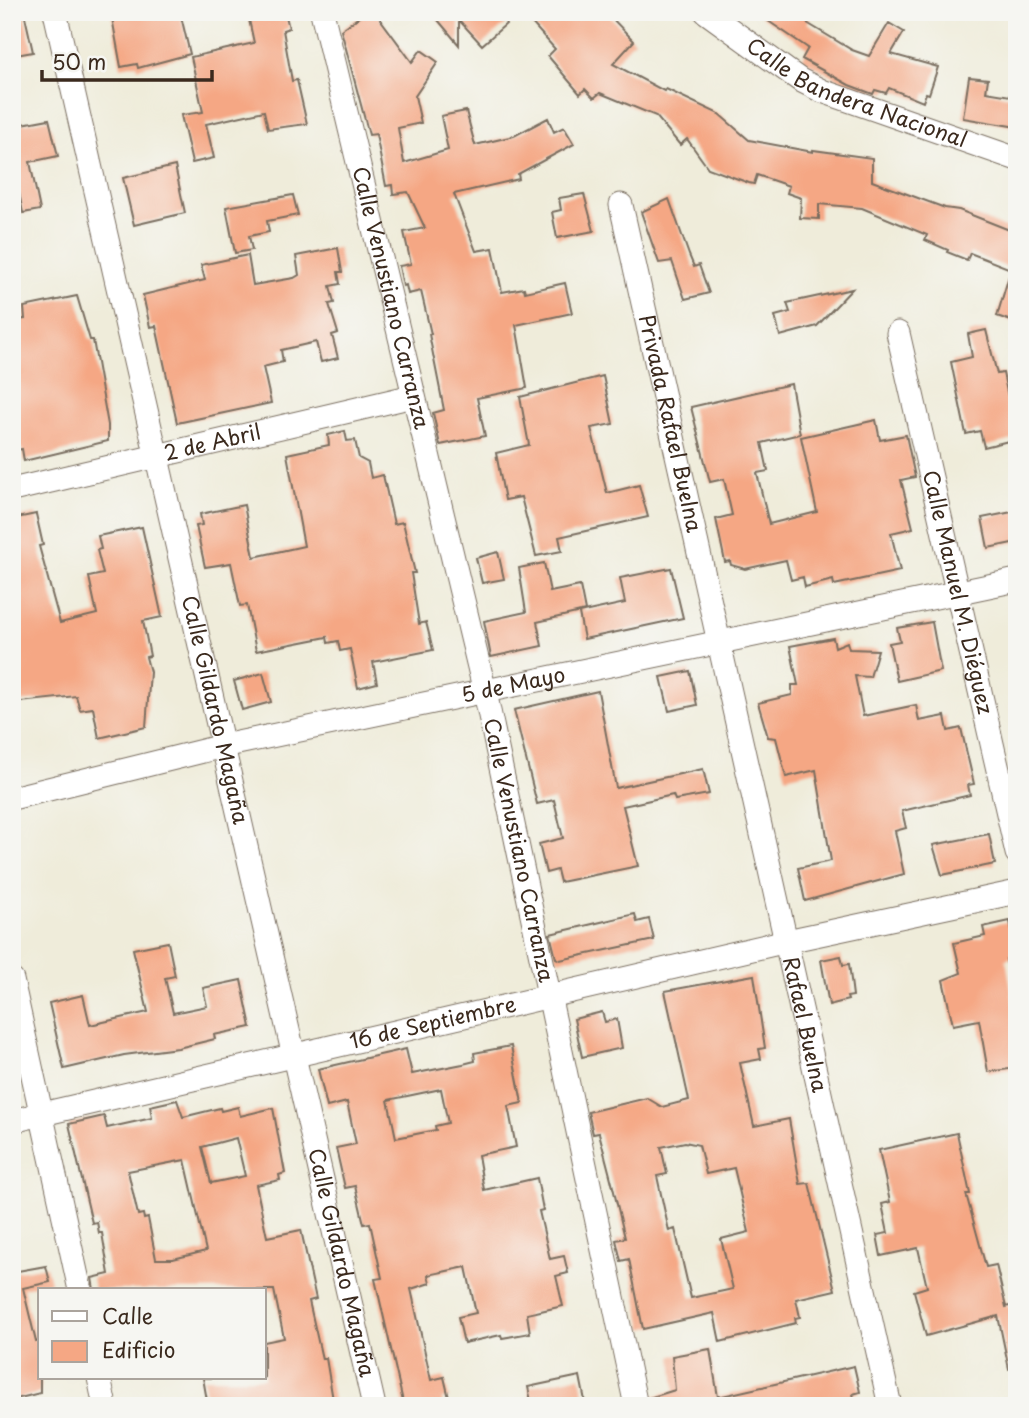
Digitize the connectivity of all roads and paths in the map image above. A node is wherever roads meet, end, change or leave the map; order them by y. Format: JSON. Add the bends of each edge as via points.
{"nodes":[{"id":1,"x":55,"y":12,"type":"edge"},
{"id":2,"x":322,"y":12,"type":"edge"},
{"id":3,"x":706,"y":12,"type":"edge"},
{"id":4,"x":1017,"y":159,"type":"edge"},
{"id":5,"x":621,"y":205,"type":"dead end"},
{"id":6,"x":898,"y":333,"type":"dead end"},
{"id":7,"x":413,"y":396,"type":"junction"},
{"id":8,"x":158,"y":457,"type":"junction"},
{"id":9,"x":12,"y":491,"type":"edge"},
{"id":10,"x":1017,"y":580,"type":"edge"},
{"id":11,"x":959,"y":594,"type":"junction"},
{"id":12,"x":721,"y":643,"type":"junction"},
{"id":13,"x":485,"y":692,"type":"junction"},
{"id":14,"x":223,"y":746,"type":"junction"},
{"id":15,"x":12,"y":798,"type":"edge"},
{"id":16,"x":1017,"y":853,"type":"edge"},
{"id":17,"x":1017,"y":892,"type":"edge"},
{"id":18,"x":787,"y":941,"type":"junction"},
{"id":19,"x":12,"y":980,"type":"edge"},
{"id":20,"x":549,"y":995,"type":"junction"},
{"id":21,"x":296,"y":1057,"type":"junction"},
{"id":22,"x":41,"y":1113,"type":"junction"},
{"id":23,"x":12,"y":1121,"type":"edge"},
{"id":24,"x":80,"y":1288,"type":"edge"},
{"id":25,"x":99,"y":1380,"type":"edge"},
{"id":26,"x":105,"y":1406,"type":"edge"},
{"id":27,"x":374,"y":1406,"type":"edge"},
{"id":28,"x":636,"y":1406,"type":"edge"},
{"id":29,"x":890,"y":1406,"type":"edge"}],
"edges":[{"from":1,"to":8,"type":"street","name":"Calle Gildardo Magaña"},
{"from":2,"to":7,"type":"street","name":"Calle Venustiano Carranza"},
{"from":3,"to":4,"type":"street","name":"Calle Bandera Nacional","via":[[822,91]]},
{"from":5,"to":12,"type":"street","name":"Privada Rafael Buelna"},
{"from":6,"to":11,"type":"street","name":"Calle Manuel M. Diéguez"},
{"from":7,"to":8,"type":"street","name":"2 de Abril"},
{"from":7,"to":13,"type":"street","name":"Calle Venustiano Carranza"},
{"from":8,"to":9,"type":"street","name":"2 de Abril"},
{"from":8,"to":14,"type":"street","name":"Calle Gildardo Magaña"},
{"from":10,"to":11,"type":"street","name":"5 de Mayo"},
{"from":11,"to":12,"type":"street","name":"5 de Mayo"},
{"from":11,"to":16,"type":"street","name":"Calle Manuel M. Diéguez"},
{"from":12,"to":13,"type":"street","name":"5 de Mayo"},
{"from":12,"to":18,"type":"street","name":"Rafael Buelna"},
{"from":13,"to":14,"type":"street","name":"5 de Mayo"},
{"from":13,"to":20,"type":"street","name":"Calle Venustiano Carranza"},
{"from":14,"to":15,"type":"street","name":"5 de Mayo"},
{"from":14,"to":21,"type":"street","name":"Calle Gildardo Magaña"},
{"from":17,"to":18,"type":"street","name":"16 de Septiembre"},
{"from":18,"to":20,"type":"street","name":"16 de Septiembre"},
{"from":18,"to":29,"type":"street","name":"Rafael Buelna"},
{"from":19,"to":22,"type":"street"},
{"from":20,"to":21,"type":"street","name":"16 de Septiembre"},
{"from":20,"to":28,"type":"street","name":"Calle Venustiano Carranza"},
{"from":21,"to":22,"type":"street","name":"16 de Septiembre"},
{"from":21,"to":27,"type":"street","name":"Calle Gildardo Magaña"},
{"from":22,"to":23,"type":"street","name":"16 de Septiembre"},
{"from":22,"to":24,"type":"street"},
{"from":25,"to":26,"type":"street"}]}
